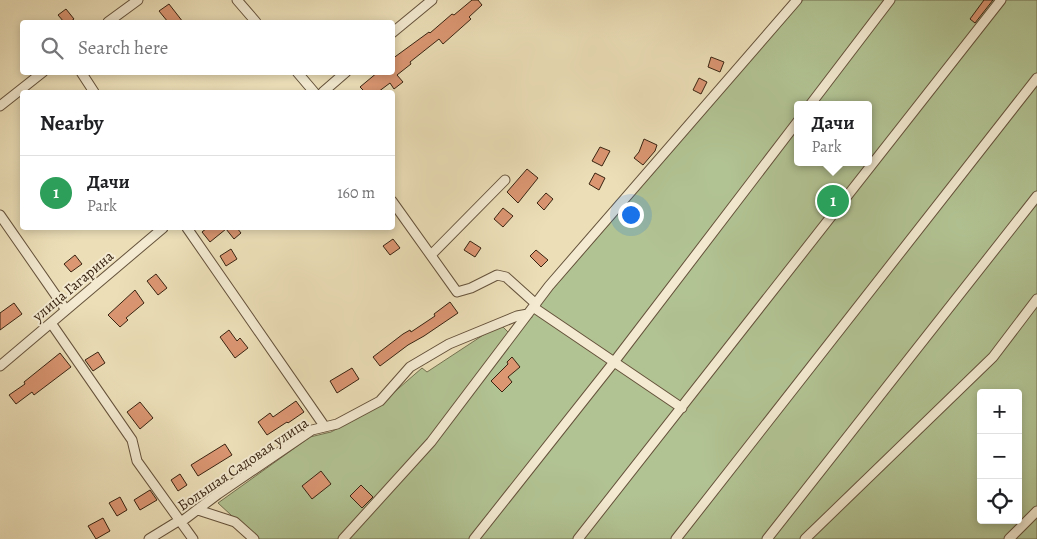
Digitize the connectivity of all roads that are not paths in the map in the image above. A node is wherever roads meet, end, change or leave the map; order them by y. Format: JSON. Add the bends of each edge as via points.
{"nodes":[{"id":1,"x":138,"y":0,"type":"edge"},
{"id":2,"x":237,"y":0,"type":"edge"},
{"id":3,"x":432,"y":0,"type":"edge"},
{"id":4,"x":797,"y":0,"type":"edge"},
{"id":5,"x":890,"y":0,"type":"edge"},
{"id":6,"x":1001,"y":0,"type":"edge"},
{"id":7,"x":111,"y":20,"type":"edge"},
{"id":8,"x":254,"y":20,"type":"edge"},
{"id":9,"x":395,"y":31,"type":"edge"},
{"id":10,"x":39,"y":75,"type":"edge"},
{"id":11,"x":83,"y":75,"type":"edge"},
{"id":12,"x":300,"y":75,"type":"edge"},
{"id":13,"x":343,"y":75,"type":"edge"},
{"id":14,"x":1037,"y":78,"type":"edge"},
{"id":15,"x":20,"y":90,"type":"edge"},
{"id":16,"x":20,"y":90,"type":"edge"},
{"id":17,"x":93,"y":90,"type":"edge"},
{"id":18,"x":312,"y":90,"type":"edge"},
{"id":19,"x":325,"y":90,"type":"edge"},
{"id":20,"x":813,"y":101,"type":"edge"},
{"id":21,"x":0,"y":106,"type":"edge"},
{"id":22,"x":794,"y":126,"type":"edge"},
{"id":23,"x":872,"y":165,"type":"edge"},
{"id":24,"x":871,"y":166,"type":"edge"},
{"id":25,"x":505,"y":180,"type":"dead end"},
{"id":26,"x":1037,"y":196,"type":"edge"},
{"id":27,"x":395,"y":205,"type":"edge"},
{"id":28,"x":0,"y":215,"type":"edge"},
{"id":29,"x":162,"y":230,"type":"edge"},
{"id":30,"x":188,"y":230,"type":"edge"},
{"id":31,"x":431,"y":255,"type":"junction"},
{"id":32,"x":1037,"y":299,"type":"edge"},
{"id":33,"x":532,"y":308,"type":"junction"},
{"id":34,"x":66,"y":310,"type":"junction"},
{"id":35,"x":52,"y":323,"type":"junction"},
{"id":36,"x":614,"y":362,"type":"junction"},
{"id":37,"x":0,"y":366,"type":"edge"},
{"id":38,"x":682,"y":408,"type":"junction"},
{"id":39,"x":325,"y":427,"type":"junction"},
{"id":40,"x":198,"y":510,"type":"junction"},
{"id":41,"x":1037,"y":511,"type":"edge"},
{"id":42,"x":181,"y":521,"type":"junction"},
{"id":43,"x":149,"y":539,"type":"edge"},
{"id":44,"x":193,"y":539,"type":"edge"},
{"id":45,"x":254,"y":539,"type":"edge"},
{"id":46,"x":343,"y":539,"type":"edge"},
{"id":47,"x":474,"y":539,"type":"edge"},
{"id":48,"x":578,"y":539,"type":"edge"},
{"id":49,"x":676,"y":539,"type":"edge"},
{"id":50,"x":767,"y":539,"type":"edge"},
{"id":51,"x":805,"y":539,"type":"edge"},
{"id":52,"x":1009,"y":539,"type":"edge"}],
"edges":[{"from":1,"to":7,"type":"street"},
{"from":2,"to":8,"type":"street"},
{"from":3,"to":9,"type":"street"},
{"from":4,"to":33,"type":"street"},
{"from":5,"to":20,"type":"street"},
{"from":6,"to":23,"type":"street"},
{"from":10,"to":15,"type":"street"},
{"from":11,"to":17,"type":"street"},
{"from":12,"to":18,"type":"street"},
{"from":13,"to":19,"type":"street"},
{"from":14,"to":49,"type":"street"},
{"from":16,"to":21,"type":"street"},
{"from":22,"to":36,"type":"street"},
{"from":24,"to":38,"type":"street"},
{"from":25,"to":31,"type":"street"},
{"from":26,"to":50,"type":"street"},
{"from":27,"to":31,"type":"street"},
{"from":28,"to":34,"type":"street"},
{"from":29,"to":34,"type":"street","name":"улица Гагарина"},
{"from":30,"to":39,"type":"street"},
{"from":31,"to":33,"type":"street","via":[[457,292],[497,275],[506,277]]},
{"from":32,"to":51,"type":"street","via":[[992,358]]},
{"from":33,"to":36,"type":"street"},
{"from":33,"to":39,"type":"street","name":"Большая Садовая улица","via":[[450,344],[410,367],[380,401]]},
{"from":33,"to":46,"type":"street","via":[[431,442]]},
{"from":34,"to":35,"type":"street","name":"улица Гагарина"},
{"from":35,"to":37,"type":"street","name":"улица Гагарина"},
{"from":35,"to":42,"type":"street","via":[[132,440],[137,461]]},
{"from":36,"to":38,"type":"street"},
{"from":36,"to":47,"type":"street"},
{"from":38,"to":48,"type":"street"},
{"from":39,"to":40,"type":"street","name":"Большая Садовая улица","via":[[312,430]]},
{"from":40,"to":42,"type":"street","name":"Большая Садовая улица"},
{"from":40,"to":45,"type":"street","via":[[235,522]]},
{"from":41,"to":52,"type":"street"},
{"from":42,"to":43,"type":"street","name":"Большая Садовая улица"},
{"from":42,"to":44,"type":"street"}]}
